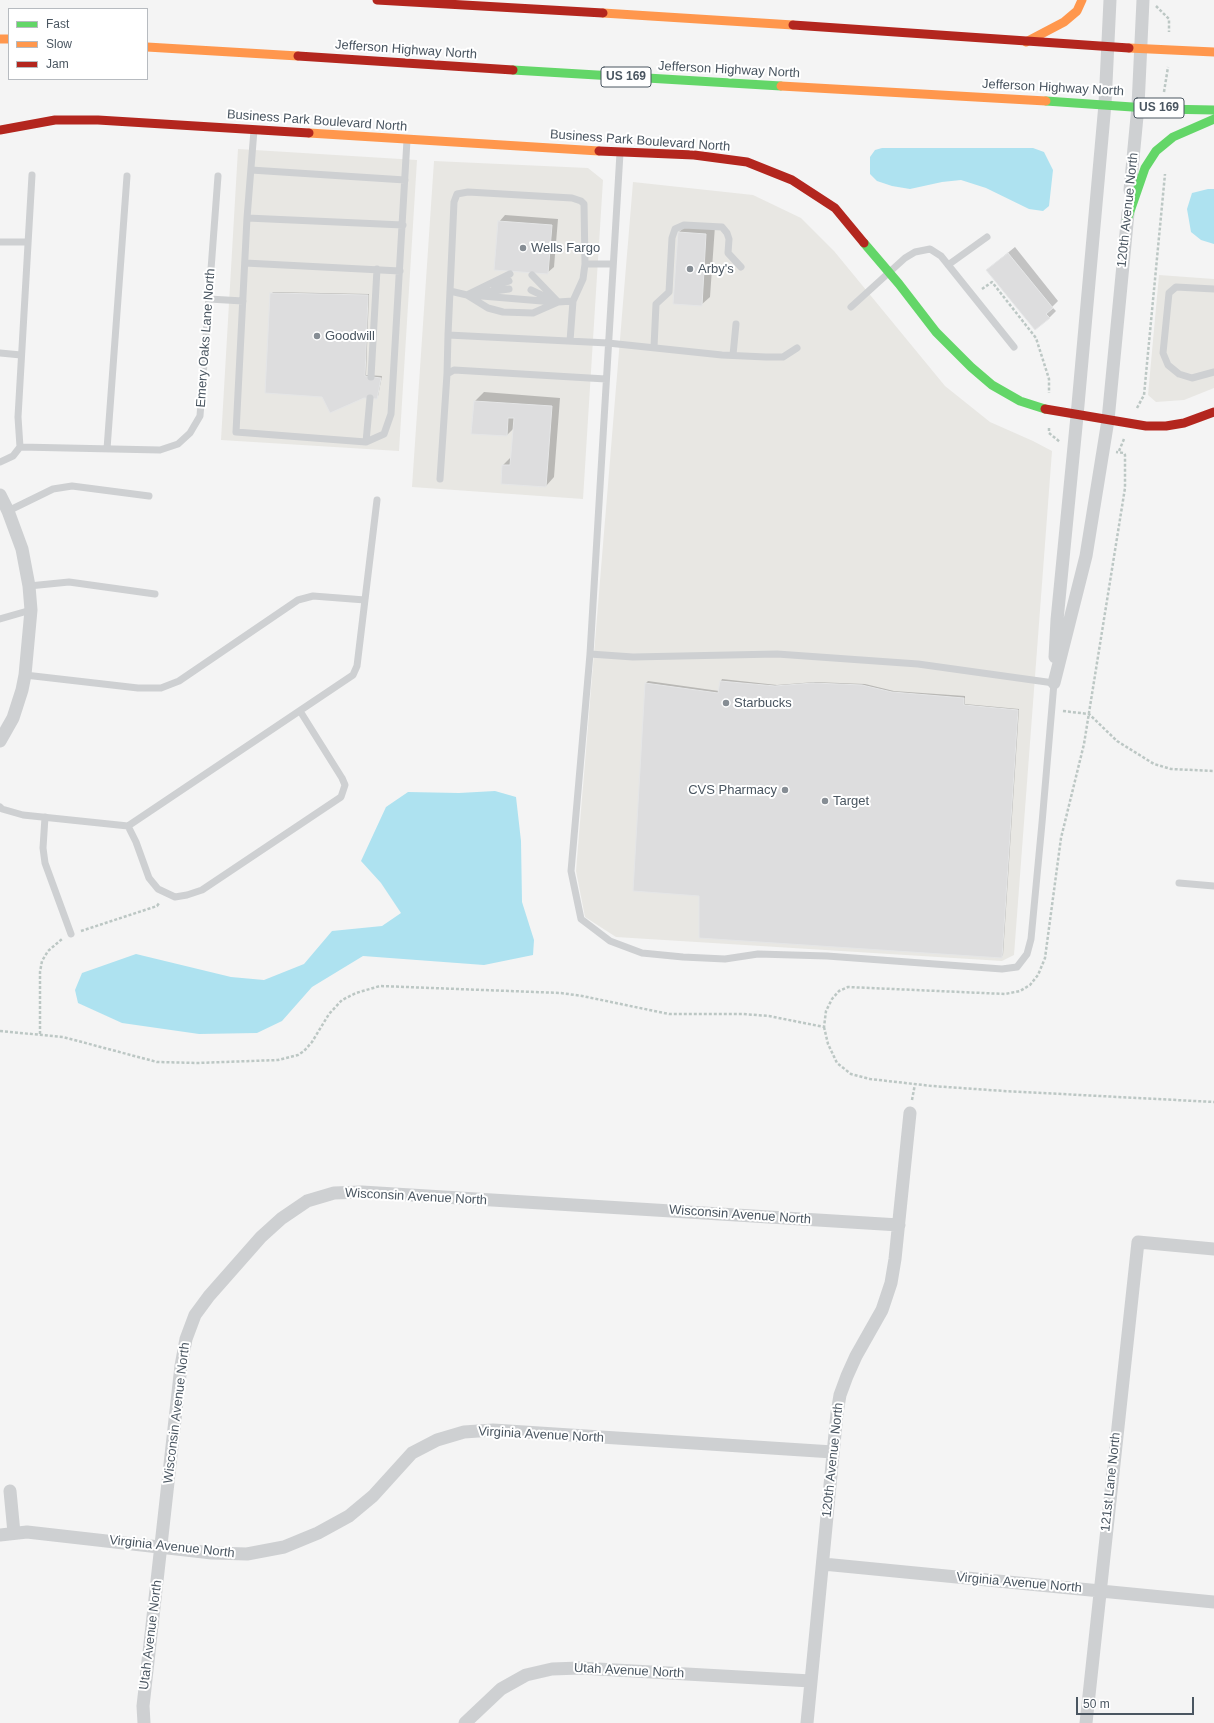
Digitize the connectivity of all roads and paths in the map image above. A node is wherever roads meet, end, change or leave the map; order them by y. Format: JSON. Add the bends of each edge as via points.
{"nodes":[{"id":1,"x":377,"y":0,"type":"edge"},
{"id":2,"x":1082,"y":0,"type":"edge"},
{"id":3,"x":1110,"y":0,"type":"edge"},
{"id":4,"x":1143,"y":0,"type":"edge"},
{"id":5,"x":1154,"y":0,"type":"edge"},
{"id":6,"x":1026,"y":42,"type":"junction"},
{"id":7,"x":148,"y":47,"type":"edge"},
{"id":8,"x":1108,"y":47,"type":"junction"},
{"id":9,"x":1142,"y":49,"type":"junction"},
{"id":10,"x":1170,"y":50,"type":"junction"},
{"id":11,"x":1214,"y":52,"type":"edge"},
{"id":12,"x":1105,"y":104,"type":"junction"},
{"id":13,"x":1138,"y":106,"type":"junction"},
{"id":14,"x":1161,"y":109,"type":"junction"},
{"id":15,"x":1214,"y":110,"type":"edge"},
{"id":16,"x":1214,"y":119,"type":"edge"},
{"id":17,"x":13,"y":128,"type":"junction"},
{"id":18,"x":254,"y":129,"type":"junction"},
{"id":19,"x":0,"y":130,"type":"edge"},
{"id":20,"x":0,"y":137,"type":"edge"},
{"id":21,"x":407,"y":140,"type":"junction"},
{"id":22,"x":620,"y":152,"type":"junction"},
{"id":23,"x":250,"y":170,"type":"junction"},
{"id":24,"x":1165,"y":172,"type":"dead end"},
{"id":25,"x":32,"y":175,"type":"dead end"},
{"id":26,"x":127,"y":176,"type":"dead end"},
{"id":27,"x":218,"y":176,"type":"dead end"},
{"id":28,"x":405,"y":180,"type":"junction"},
{"id":29,"x":247,"y":218,"type":"junction"},
{"id":30,"x":1127,"y":220,"type":"junction"},
{"id":31,"x":403,"y":225,"type":"junction"},
{"id":32,"x":987,"y":237,"type":"dead end"},
{"id":33,"x":0,"y":242,"type":"edge"},
{"id":34,"x":27,"y":242,"type":"junction"},
{"id":35,"x":245,"y":263,"type":"junction"},
{"id":36,"x":585,"y":264,"type":"junction"},
{"id":37,"x":613,"y":264,"type":"junction"},
{"id":38,"x":948,"y":265,"type":"junction"},
{"id":39,"x":741,"y":267,"type":"dead end"},
{"id":40,"x":377,"y":269,"type":"junction"},
{"id":41,"x":400,"y":270,"type":"junction"},
{"id":42,"x":889,"y":272,"type":"junction"},
{"id":43,"x":510,"y":277,"type":"dead end"},
{"id":44,"x":531,"y":283,"type":"dead end"},
{"id":45,"x":509,"y":289,"type":"dead end"},
{"id":46,"x":1214,"y":289,"type":"edge"},
{"id":47,"x":450,"y":291,"type":"junction"},
{"id":48,"x":467,"y":295,"type":"junction"},
{"id":49,"x":973,"y":297,"type":"junction"},
{"id":50,"x":209,"y":300,"type":"junction"},
{"id":51,"x":243,"y":301,"type":"junction"},
{"id":52,"x":573,"y":301,"type":"junction"},
{"id":53,"x":558,"y":302,"type":"junction"},
{"id":54,"x":851,"y":307,"type":"dead end"},
{"id":55,"x":736,"y":324,"type":"dead end"},
{"id":56,"x":448,"y":335,"type":"junction"},
{"id":57,"x":570,"y":341,"type":"junction"},
{"id":58,"x":608,"y":343,"type":"junction"},
{"id":59,"x":654,"y":347,"type":"junction"},
{"id":60,"x":1014,"y":347,"type":"dead end"},
{"id":61,"x":798,"y":348,"type":"dead end"},
{"id":62,"x":0,"y":353,"type":"edge"},
{"id":63,"x":21,"y":355,"type":"junction"},
{"id":64,"x":733,"y":355,"type":"junction"},
{"id":65,"x":1214,"y":372,"type":"edge"},
{"id":66,"x":447,"y":374,"type":"junction"},
{"id":67,"x":371,"y":377,"type":"dead end"},
{"id":68,"x":606,"y":379,"type":"junction"},
{"id":69,"x":1049,"y":379,"type":"dead end"},
{"id":70,"x":1144,"y":395,"type":"dead end"},
{"id":71,"x":370,"y":398,"type":"dead end"},
{"id":72,"x":1214,"y":412,"type":"edge"},
{"id":73,"x":1077,"y":416,"type":"junction"},
{"id":74,"x":1108,"y":420,"type":"junction"},
{"id":75,"x":366,"y":442,"type":"junction"},
{"id":76,"x":20,"y":447,"type":"junction"},
{"id":77,"x":107,"y":449,"type":"junction"},
{"id":78,"x":1118,"y":453,"type":"dead end"},
{"id":79,"x":0,"y":462,"type":"edge"},
{"id":80,"x":440,"y":479,"type":"dead end"},
{"id":81,"x":0,"y":495,"type":"edge"},
{"id":82,"x":149,"y":496,"type":"dead end"},
{"id":83,"x":377,"y":500,"type":"dead end"},
{"id":84,"x":8,"y":511,"type":"junction"},
{"id":85,"x":29,"y":586,"type":"junction"},
{"id":86,"x":155,"y":594,"type":"dead end"},
{"id":87,"x":365,"y":600,"type":"junction"},
{"id":88,"x":31,"y":610,"type":"junction"},
{"id":89,"x":0,"y":619,"type":"edge"},
{"id":90,"x":590,"y":654,"type":"junction"},
{"id":91,"x":25,"y":674,"type":"junction"},
{"id":92,"x":1054,"y":683,"type":"junction"},
{"id":93,"x":1052,"y":710,"type":"junction"},
{"id":94,"x":300,"y":711,"type":"junction"},
{"id":95,"x":1089,"y":714,"type":"junction"},
{"id":96,"x":0,"y":741,"type":"edge"},
{"id":97,"x":1214,"y":771,"type":"edge"},
{"id":98,"x":1,"y":809,"type":"edge"},
{"id":99,"x":45,"y":817,"type":"junction"},
{"id":100,"x":128,"y":826,"type":"junction"},
{"id":101,"x":1179,"y":883,"type":"dead end"},
{"id":102,"x":1214,"y":886,"type":"edge"},
{"id":103,"x":165,"y":894,"type":"junction"},
{"id":104,"x":71,"y":934,"type":"junction"},
{"id":105,"x":824,"y":1027,"type":"junction"},
{"id":106,"x":0,"y":1031,"type":"edge"},
{"id":107,"x":40,"y":1034,"type":"junction"},
{"id":108,"x":1214,"y":1102,"type":"edge"},
{"id":109,"x":910,"y":1113,"type":"dead end"},
{"id":110,"x":899,"y":1225,"type":"junction"},
{"id":111,"x":1214,"y":1249,"type":"edge"},
{"id":112,"x":833,"y":1452,"type":"junction"},
{"id":113,"x":10,"y":1491,"type":"dead end"},
{"id":114,"x":14,"y":1533,"type":"junction"},
{"id":115,"x":0,"y":1536,"type":"edge"},
{"id":116,"x":161,"y":1547,"type":"junction"},
{"id":117,"x":823,"y":1564,"type":"junction"},
{"id":118,"x":1100,"y":1590,"type":"junction"},
{"id":119,"x":1214,"y":1602,"type":"edge"},
{"id":120,"x":811,"y":1681,"type":"junction"},
{"id":121,"x":467,"y":1722,"type":"edge"},
{"id":122,"x":144,"y":1723,"type":"edge"},
{"id":123,"x":807,"y":1723,"type":"edge"},
{"id":124,"x":1086,"y":1723,"type":"edge"}],
"edges":[{"from":1,"to":6,"type":"main road"},
{"from":2,"to":6,"type":"main road","via":[[1077,11],[1064,22]]},
{"from":3,"to":8,"type":"street"},
{"from":4,"to":9,"type":"street","name":"120th Avenue North"},
{"from":5,"to":10,"type":"path","via":[[1156,6],[1169,19]]},
{"from":6,"to":8,"type":"main road"},
{"from":7,"to":12,"type":"main road","name":"Jefferson Highway North","number":"US 169"},
{"from":8,"to":9,"type":"main road"},
{"from":8,"to":12,"type":"street"},
{"from":9,"to":10,"type":"main road"},
{"from":9,"to":13,"type":"street","name":"120th Avenue North"},
{"from":10,"to":11,"type":"main road"},
{"from":10,"to":14,"type":"path"},
{"from":12,"to":13,"type":"main road","name":"Jefferson Highway North","number":"US 169"},
{"from":12,"to":73,"type":"street"},
{"from":13,"to":14,"type":"main road","name":"Jefferson Highway North","number":"US 169"},
{"from":13,"to":30,"type":"street","name":"120th Avenue North"},
{"from":14,"to":15,"type":"main road","name":"Jefferson Highway North","number":"US 169"},
{"from":16,"to":30,"type":"main road","via":[[1173,137],[1156,151],[1145,168]]},
{"from":17,"to":18,"type":"main road","name":"Business Park Boulevard North","via":[[55,120],[98,120]]},
{"from":17,"to":19,"type":"main road","name":"Business Park Boulevard North"},
{"from":17,"to":20,"type":"main road","name":"Business Park Boulevard North"},
{"from":18,"to":21,"type":"main road","name":"Business Park Boulevard North"},
{"from":18,"to":23,"type":"lane"},
{"from":21,"to":22,"type":"main road","name":"Business Park Boulevard North"},
{"from":21,"to":28,"type":"lane"},
{"from":22,"to":37,"type":"lane"},
{"from":22,"to":42,"type":"main road","name":"Business Park Boulevard North","via":[[694,155],[747,162],[792,180],[835,208]]},
{"from":23,"to":28,"type":"lane"},
{"from":23,"to":29,"type":"lane"},
{"from":24,"to":70,"type":"path"},
{"from":25,"to":34,"type":"lane"},
{"from":26,"to":77,"type":"lane"},
{"from":27,"to":50,"type":"lane","name":"Emery Oaks Lane North"},
{"from":28,"to":31,"type":"lane"},
{"from":29,"to":31,"type":"lane"},
{"from":29,"to":35,"type":"lane"},
{"from":30,"to":74,"type":"street","name":"120th Avenue North"},
{"from":31,"to":41,"type":"lane"},
{"from":32,"to":38,"type":"lane"},
{"from":33,"to":34,"type":"lane"},
{"from":34,"to":63,"type":"lane"},
{"from":35,"to":40,"type":"lane"},
{"from":35,"to":51,"type":"lane"},
{"from":36,"to":37,"type":"lane"},
{"from":36,"to":47,"type":"lane","via":[[585,208],[581,201],[572,198],[461,192],[457,194],[454,202]]},
{"from":36,"to":52,"type":"lane","via":[[583,280]]},
{"from":37,"to":58,"type":"lane"},
{"from":38,"to":42,"type":"lane","via":[[941,256],[930,249],[920,250],[905,258]]},
{"from":38,"to":49,"type":"lane"},
{"from":39,"to":59,"type":"lane","via":[[728,253],[729,239],[722,227],[684,225],[676,230],[672,238],[669,292],[656,304]]},
{"from":40,"to":41,"type":"lane"},
{"from":40,"to":67,"type":"lane"},
{"from":41,"to":75,"type":"lane","via":[[391,414],[384,434]]},
{"from":42,"to":54,"type":"lane"},
{"from":42,"to":73,"type":"main road","name":"Business Park Boulevard North","via":[[936,332],[992,385],[1020,401],[1045,410]]},
{"from":43,"to":48,"type":"lane"},
{"from":44,"to":53,"type":"lane"},
{"from":45,"to":48,"type":"lane"},
{"from":46,"to":65,"type":"lane","via":[[1176,287],[1169,293],[1163,353],[1168,365],[1178,374],[1192,378]]},
{"from":47,"to":48,"type":"lane"},
{"from":47,"to":56,"type":"lane"},
{"from":48,"to":53,"type":"lane"},
{"from":48,"to":53,"type":"lane","via":[[488,308],[503,312],[533,313]]},
{"from":49,"to":60,"type":"lane"},
{"from":49,"to":69,"type":"path","via":[[992,282],[1036,338]]},
{"from":50,"to":51,"type":"lane"},
{"from":50,"to":77,"type":"lane","name":"Emery Oaks Lane North","via":[[200,416],[190,433],[178,444],[160,450]]},
{"from":51,"to":75,"type":"lane","via":[[236,432]]},
{"from":52,"to":53,"type":"lane"},
{"from":52,"to":57,"type":"lane"},
{"from":55,"to":64,"type":"lane"},
{"from":56,"to":57,"type":"lane"},
{"from":56,"to":66,"type":"lane"},
{"from":57,"to":58,"type":"lane"},
{"from":58,"to":59,"type":"lane"},
{"from":58,"to":68,"type":"lane"},
{"from":59,"to":64,"type":"lane"},
{"from":61,"to":64,"type":"lane","via":[[783,357]]},
{"from":62,"to":63,"type":"lane"},
{"from":63,"to":76,"type":"lane","via":[[18,417]]},
{"from":66,"to":68,"type":"lane","via":[[454,370]]},
{"from":66,"to":80,"type":"lane"},
{"from":68,"to":90,"type":"lane"},
{"from":71,"to":75,"type":"lane"},
{"from":72,"to":74,"type":"main road","name":"Business Park Boulevard North","via":[[1184,423],[1166,426],[1146,426]]},
{"from":73,"to":74,"type":"main road","name":"Business Park Boulevard North"},
{"from":73,"to":92,"type":"street","via":[[1057,620]]},
{"from":74,"to":92,"type":"street","name":"120th Avenue North","via":[[1086,556]]},
{"from":76,"to":77,"type":"lane","name":"Emery Oaks Lane North"},
{"from":76,"to":79,"type":"lane","via":[[13,456]]},
{"from":78,"to":95,"type":"path","via":[[1125,455],[1125,488]]},
{"from":81,"to":84,"type":"street"},
{"from":82,"to":84,"type":"lane","via":[[78,486],[63,487]]},
{"from":83,"to":87,"type":"lane"},
{"from":84,"to":85,"type":"street","via":[[22,549]]},
{"from":85,"to":86,"type":"lane","via":[[69,582]]},
{"from":85,"to":88,"type":"street"},
{"from":87,"to":91,"type":"lane","via":[[313,596],[298,600],[179,681],[161,688],[138,688]]},
{"from":87,"to":94,"type":"lane","via":[[357,666],[353,675]]},
{"from":88,"to":89,"type":"lane"},
{"from":88,"to":91,"type":"street"},
{"from":90,"to":92,"type":"lane","via":[[633,657],[778,654],[918,664]]},
{"from":90,"to":93,"type":"lane","via":[[570,871],[581,919],[610,941],[642,953],[725,959],[758,954],[827,956],[1002,969],[1017,967],[1027,954],[1031,939]]},
{"from":91,"to":96,"type":"street","via":[[13,718]]},
{"from":92,"to":93,"type":"lane"},
{"from":93,"to":95,"type":"path"},
{"from":94,"to":100,"type":"lane"},
{"from":94,"to":103,"type":"lane","via":[[342,778],[345,786],[342,797],[202,890],[175,897]]},
{"from":95,"to":97,"type":"path","via":[[1117,741],[1154,764],[1171,768]]},
{"from":95,"to":105,"type":"path","via":[[1061,838],[1045,958],[1030,985],[1020,991],[1005,994],[848,987],[839,991],[832,999],[826,1011]]},
{"from":98,"to":99,"type":"lane"},
{"from":99,"to":100,"type":"lane"},
{"from":99,"to":104,"type":"lane","via":[[42,848],[45,863]]},
{"from":100,"to":103,"type":"lane","via":[[149,878]]},
{"from":101,"to":102,"type":"lane"},
{"from":103,"to":104,"type":"path","via":[[157,906]]},
{"from":104,"to":107,"type":"path","via":[[56,943],[42,961]]},
{"from":105,"to":107,"type":"path","via":[[769,1016],[669,1014],[562,993],[380,986],[356,992],[342,1000],[328,1014],[304,1051],[278,1060],[157,1062],[89,1043]]},
{"from":105,"to":108,"type":"path","via":[[828,1044],[837,1063],[851,1074],[870,1079],[1004,1091]]},
{"from":106,"to":107,"type":"path"},
{"from":109,"to":110,"type":"street","name":"120th Avenue North"},
{"from":110,"to":112,"type":"street","name":"120th Avenue North","via":[[889,1290],[882,1310],[856,1356],[840,1396]]},
{"from":110,"to":116,"type":"street","name":"Wisconsin Avenue North","via":[[362,1192],[334,1193],[307,1201],[282,1218],[261,1237],[195,1315],[186,1339],[181,1366]]},
{"from":111,"to":118,"type":"street","name":"121st Lane North","via":[[1138,1242]]},
{"from":112,"to":116,"type":"street","name":"Virginia Avenue North","via":[[493,1430],[464,1432],[437,1440],[412,1454],[349,1516],[284,1547],[247,1554]]},
{"from":112,"to":117,"type":"street","name":"120th Avenue North"},
{"from":113,"to":114,"type":"street"},
{"from":114,"to":115,"type":"street","name":"Virginia Avenue North"},
{"from":114,"to":116,"type":"street","name":"Virginia Avenue North","via":[[48,1534]]},
{"from":116,"to":122,"type":"street","name":"Utah Avenue North","via":[[143,1706]]},
{"from":117,"to":118,"type":"street","name":"Virginia Avenue North"},
{"from":117,"to":120,"type":"street","name":"120th Avenue North"},
{"from":118,"to":119,"type":"street","name":"Virginia Avenue North"},
{"from":118,"to":124,"type":"street","name":"121st Lane North"},
{"from":120,"to":121,"type":"street","name":"Utah Avenue North","via":[[580,1668],[552,1669],[526,1675],[501,1689]]},
{"from":120,"to":123,"type":"street","name":"120th Avenue North"}]}
